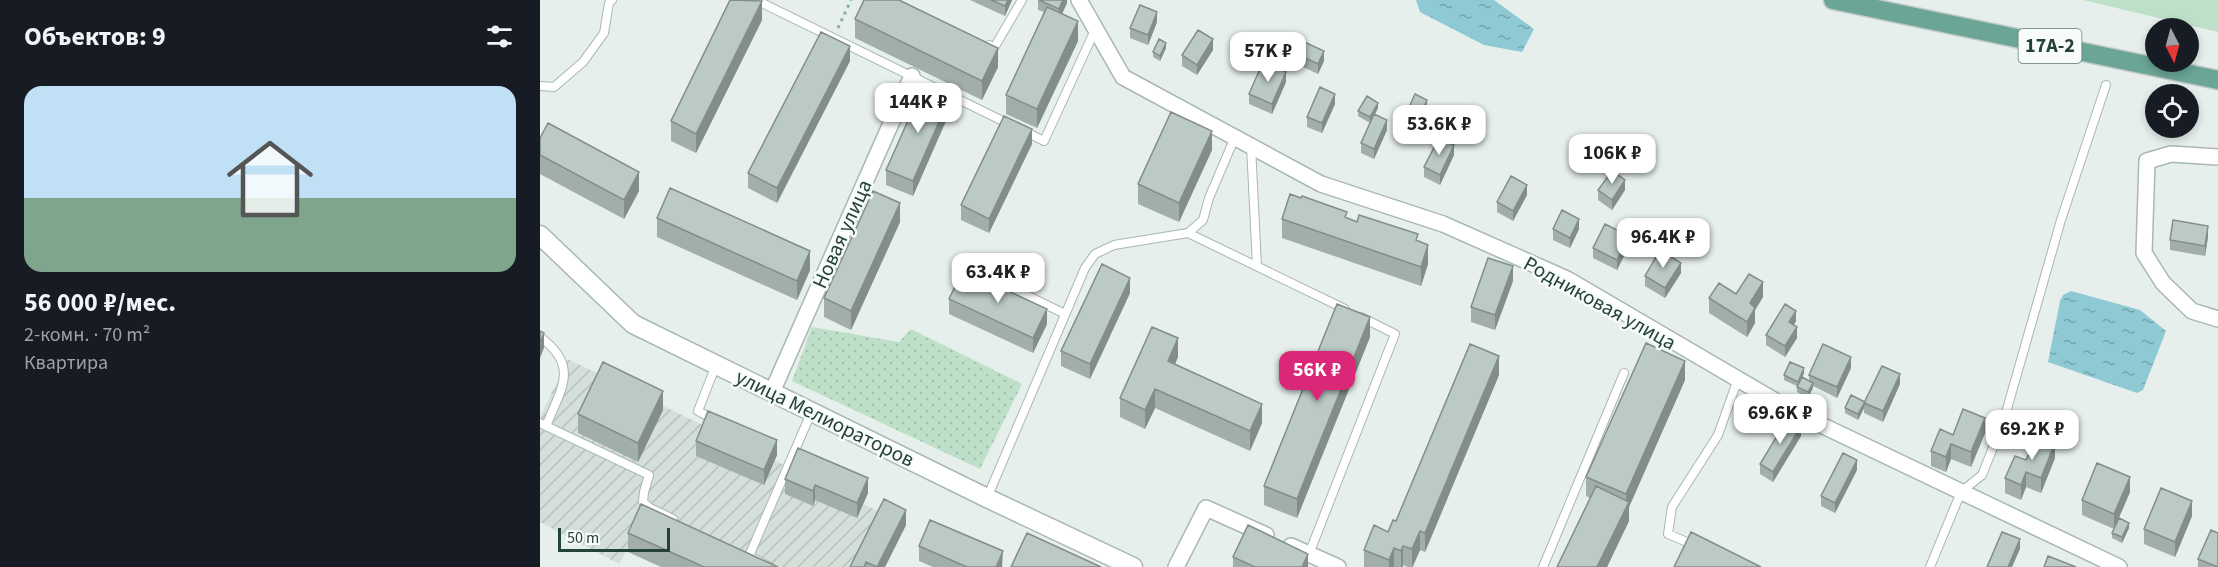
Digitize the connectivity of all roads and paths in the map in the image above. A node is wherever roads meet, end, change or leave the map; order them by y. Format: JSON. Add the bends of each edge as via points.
{"nodes":[{"id":1,"x":612,"y":0,"type":"edge"},
{"id":2,"x":756,"y":0,"type":"edge"},
{"id":3,"x":851,"y":0,"type":"edge"},
{"id":4,"x":1022,"y":0,"type":"edge"},
{"id":5,"x":1079,"y":0,"type":"edge"},
{"id":6,"x":1833,"y":0,"type":"edge"},
{"id":7,"x":1096,"y":29,"type":"junction"},
{"id":8,"x":834,"y":38,"type":"junction"},
{"id":9,"x":984,"y":44,"type":"edge"},
{"id":10,"x":912,"y":76,"type":"junction"},
{"id":11,"x":2218,"y":80,"type":"edge"},
{"id":12,"x":2106,"y":85,"type":"dead end"},
{"id":13,"x":540,"y":86,"type":"edge"},
{"id":14,"x":1235,"y":137,"type":"junction"},
{"id":15,"x":1251,"y":146,"type":"junction"},
{"id":16,"x":2218,"y":156,"type":"edge"},
{"id":17,"x":1188,"y":233,"type":"junction"},
{"id":18,"x":540,"y":235,"type":"edge"},
{"id":19,"x":1257,"y":266,"type":"junction"},
{"id":20,"x":971,"y":268,"type":"dead end"},
{"id":21,"x":1065,"y":314,"type":"junction"},
{"id":22,"x":2218,"y":319,"type":"edge"},
{"id":23,"x":540,"y":337,"type":"edge"},
{"id":24,"x":717,"y":365,"type":"junction"},
{"id":25,"x":1624,"y":373,"type":"dead end"},
{"id":26,"x":1737,"y":379,"type":"junction"},
{"id":27,"x":772,"y":392,"type":"junction"},
{"id":28,"x":811,"y":411,"type":"junction"},
{"id":29,"x":543,"y":424,"type":"edge"},
{"id":30,"x":722,"y":424,"type":"edge"},
{"id":31,"x":1961,"y":492,"type":"junction"},
{"id":32,"x":987,"y":498,"type":"junction"},
{"id":33,"x":680,"y":522,"type":"edge"},
{"id":34,"x":1704,"y":550,"type":"edge"},
{"id":35,"x":740,"y":551,"type":"edge"},
{"id":36,"x":1309,"y":554,"type":"junction"},
{"id":37,"x":750,"y":556,"type":"junction"},
{"id":38,"x":770,"y":567,"type":"edge"},
{"id":39,"x":1133,"y":567,"type":"edge"},
{"id":40,"x":1176,"y":567,"type":"edge"},
{"id":41,"x":1338,"y":567,"type":"edge"},
{"id":42,"x":1543,"y":567,"type":"edge"},
{"id":43,"x":1930,"y":567,"type":"edge"},
{"id":44,"x":2119,"y":567,"type":"edge"}],
"edges":[{"from":1,"to":13,"type":"lane","via":[[604,33],[583,62],[554,87]]},
{"from":2,"to":8,"type":"lane"},
{"from":3,"to":8,"type":"path"},
{"from":4,"to":9,"type":"lane","via":[[994,48]]},
{"from":5,"to":7,"type":"street","name":"Родниковая улица"},
{"from":6,"to":11,"type":"main road","number":"17А-2"},
{"from":7,"to":10,"type":"lane","via":[[1044,141]]},
{"from":7,"to":14,"type":"street","name":"Родниковая улица","via":[[1123,77]]},
{"from":8,"to":10,"type":"lane"},
{"from":10,"to":27,"type":"street","name":"Новая улица"},
{"from":12,"to":31,"type":"lane","via":[[2061,220],[2003,423],[1982,475]]},
{"from":14,"to":15,"type":"street","name":"Родниковая улица"},
{"from":14,"to":17,"type":"lane","via":[[1203,220]]},
{"from":15,"to":19,"type":"lane"},
{"from":15,"to":26,"type":"street","name":"Родниковая улица","via":[[1321,184],[1443,224],[1567,279]]},
{"from":16,"to":22,"type":"street","via":[[2171,154],[2147,161],[2144,253],[2163,283],[2192,311]]},
{"from":17,"to":19,"type":"lane"},
{"from":17,"to":21,"type":"lane","via":[[1101,250],[1085,268]]},
{"from":18,"to":24,"type":"street","name":"улица Мелиораторов","via":[[633,324]]},
{"from":19,"to":36,"type":"lane","via":[[1395,334]]},
{"from":20,"to":21,"type":"lane"},
{"from":21,"to":32,"type":"lane"},
{"from":23,"to":29,"type":"lane","via":[[554,349],[565,370],[565,379]]},
{"from":24,"to":27,"type":"street","name":"улица Мелиораторов"},
{"from":24,"to":30,"type":"lane","via":[[698,411]]},
{"from":25,"to":42,"type":"lane"},
{"from":26,"to":31,"type":"street","name":"Родниковая улица","via":[[1794,412]]},
{"from":26,"to":34,"type":"lane","via":[[1718,435],[1672,507],[1668,534]]},
{"from":27,"to":28,"type":"street","name":"улица Мелиораторов"},
{"from":28,"to":32,"type":"street","name":"улица Мелиораторов"},
{"from":28,"to":37,"type":"lane"},
{"from":29,"to":33,"type":"lane","via":[[649,475],[643,496],[645,504]]},
{"from":31,"to":43,"type":"lane"},
{"from":31,"to":44,"type":"street","name":"Родниковая улица"},
{"from":32,"to":39,"type":"street","name":"улица Мелиораторов","via":[[1033,525]]},
{"from":35,"to":37,"type":"lane"},
{"from":36,"to":40,"type":"street","via":[[1206,508]]},
{"from":36,"to":41,"type":"street"},
{"from":37,"to":38,"type":"lane"}]}
